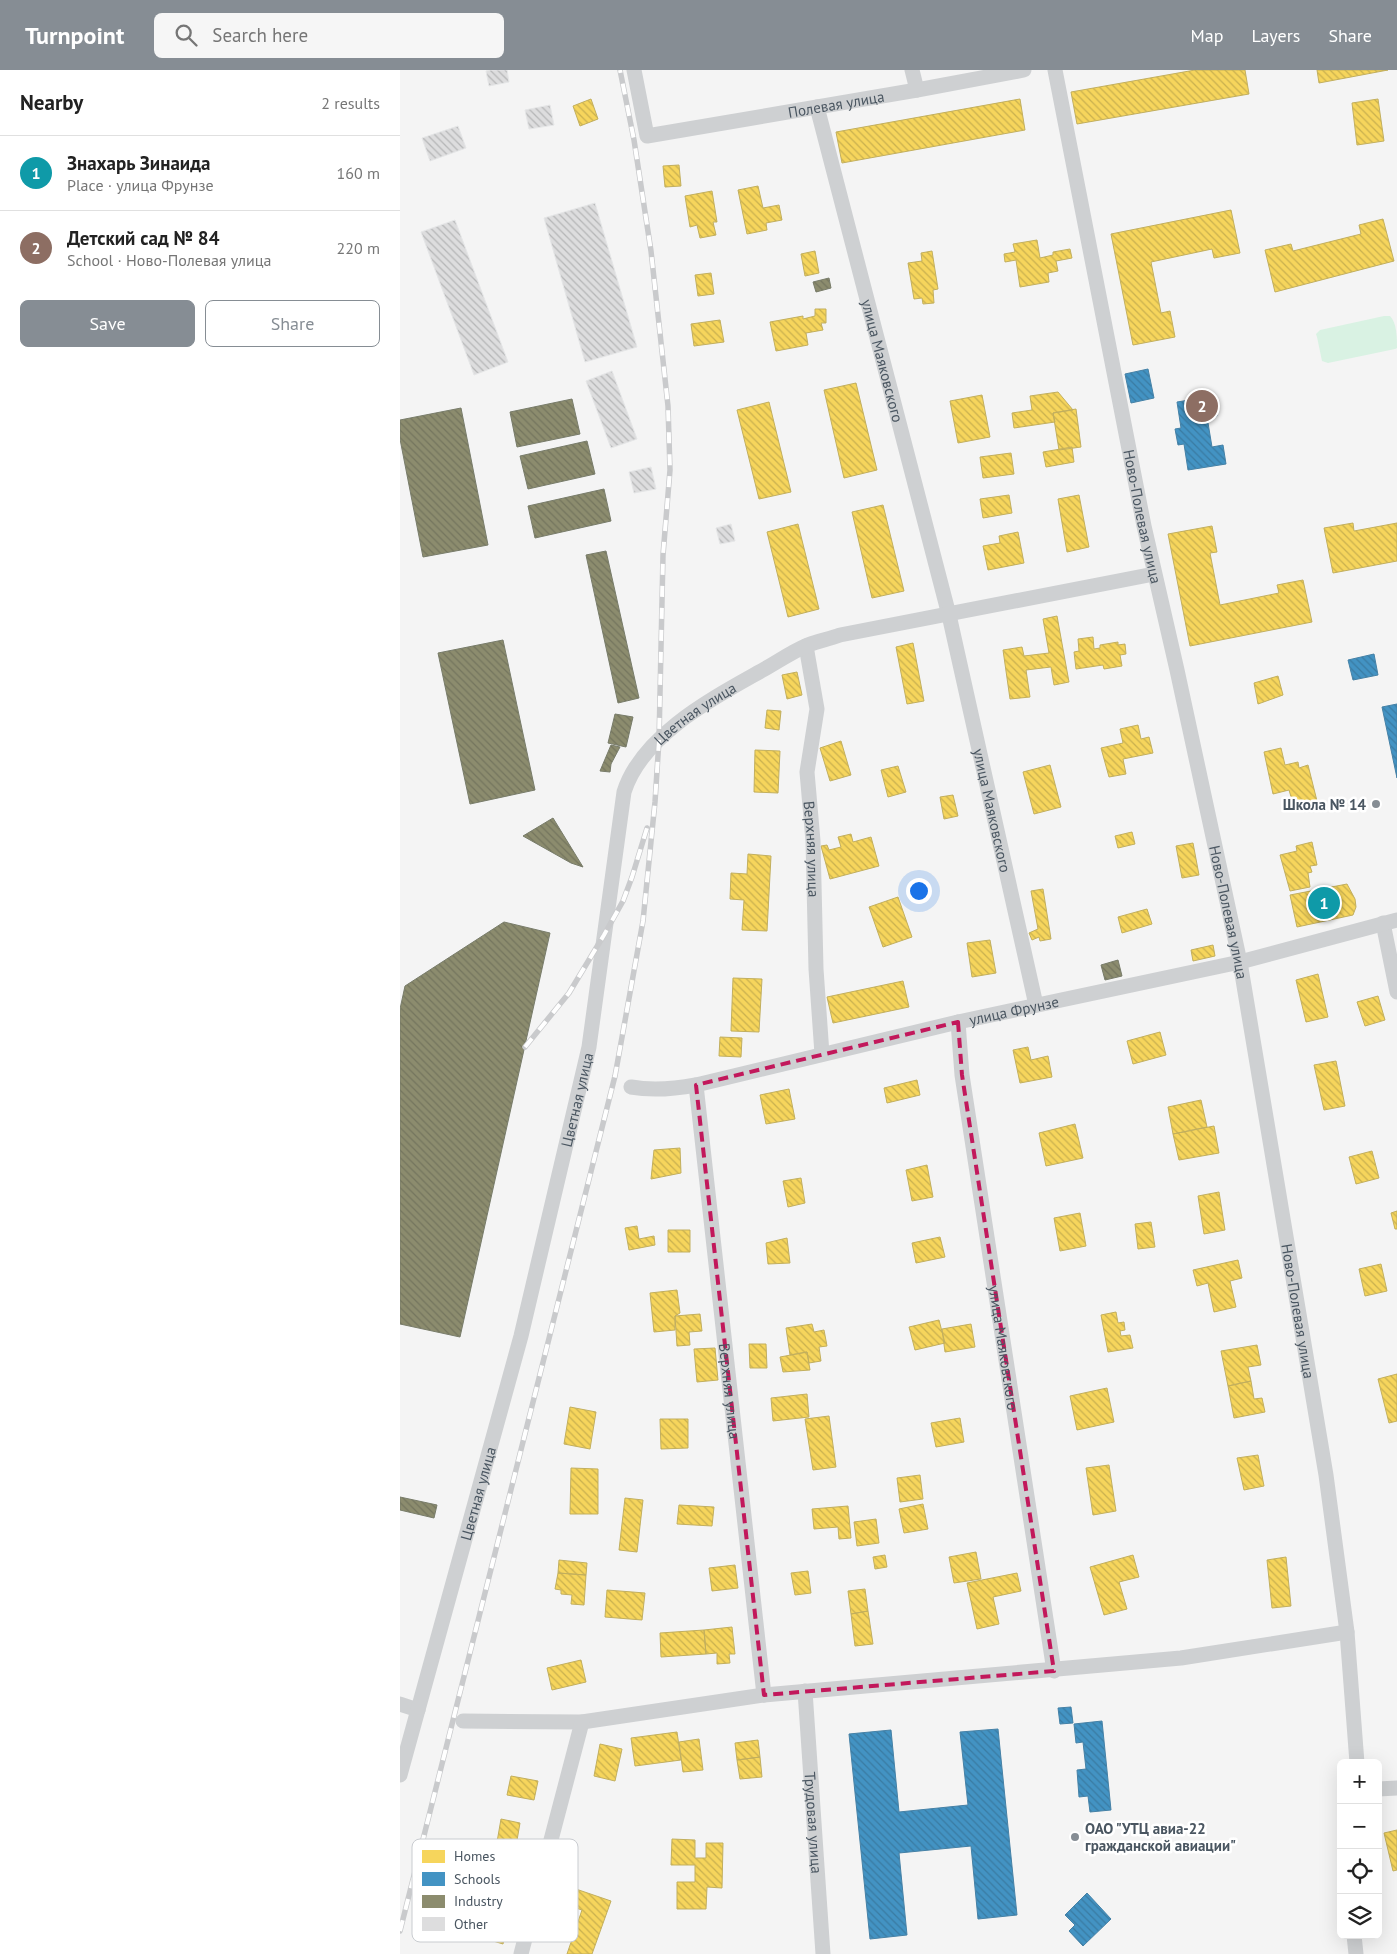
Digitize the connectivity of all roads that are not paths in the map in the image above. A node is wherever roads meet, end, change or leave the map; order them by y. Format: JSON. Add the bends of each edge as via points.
{"nodes":[{"id":1,"x":634,"y":70,"type":"edge"},
{"id":2,"x":912,"y":70,"type":"edge"},
{"id":3,"x":1024,"y":70,"type":"edge"},
{"id":4,"x":1055,"y":70,"type":"edge"},
{"id":5,"x":917,"y":90,"type":"junction"},
{"id":6,"x":817,"y":107,"type":"junction"},
{"id":7,"x":1154,"y":574,"type":"junction"},
{"id":8,"x":949,"y":615,"type":"junction"},
{"id":9,"x":806,"y":646,"type":"junction"},
{"id":10,"x":1390,"y":922,"type":"edge"},
{"id":11,"x":1240,"y":962,"type":"junction"},
{"id":12,"x":1397,"y":992,"type":"edge"},
{"id":13,"x":1036,"y":1005,"type":"junction"},
{"id":14,"x":958,"y":1022,"type":"junction"},
{"id":15,"x":822,"y":1054,"type":"junction"},
{"id":16,"x":696,"y":1085,"type":"junction"},
{"id":17,"x":631,"y":1087,"type":"dead end"},
{"id":18,"x":1347,"y":1632,"type":"junction"},
{"id":19,"x":1054,"y":1671,"type":"junction"},
{"id":20,"x":805,"y":1691,"type":"junction"},
{"id":21,"x":764,"y":1695,"type":"junction"},
{"id":22,"x":400,"y":1704,"type":"edge"},
{"id":23,"x":418,"y":1710,"type":"junction"},
{"id":24,"x":463,"y":1721,"type":"dead end"},
{"id":25,"x":582,"y":1722,"type":"junction"},
{"id":26,"x":1356,"y":1759,"type":"edge"},
{"id":27,"x":400,"y":1775,"type":"edge"},
{"id":28,"x":1397,"y":1788,"type":"edge"},
{"id":29,"x":1382,"y":1789,"type":"edge"},
{"id":30,"x":551,"y":1839,"type":"edge"},
{"id":31,"x":1354,"y":1939,"type":"edge"},
{"id":32,"x":823,"y":1954,"type":"edge"},
{"id":33,"x":1356,"y":1954,"type":"edge"}],
"edges":[{"from":1,"to":6,"type":"street","name":"Полевая улица","via":[[646,136]]},
{"from":2,"to":5,"type":"street"},
{"from":3,"to":5,"type":"street","name":"Полевая улица"},
{"from":4,"to":7,"type":"street","name":"Ново-Полевая улица"},
{"from":5,"to":6,"type":"street","name":"Полевая улица"},
{"from":6,"to":8,"type":"street","name":"улица Маяковского"},
{"from":7,"to":8,"type":"street"},
{"from":7,"to":11,"type":"street","name":"Ново-Полевая улица"},
{"from":8,"to":9,"type":"street","name":"Цветная улица","via":[[840,635]]},
{"from":8,"to":13,"type":"street","name":"улица Маяковского"},
{"from":9,"to":15,"type":"street","name":"Верхняя улица","via":[[817,709],[807,772]]},
{"from":9,"to":23,"type":"street","name":"Цветная улица","via":[[716,697],[685,719],[659,740],[628,779],[589,1047],[521,1336]]},
{"from":10,"to":11,"type":"street","name":"улица Фрунзе"},
{"from":10,"to":12,"type":"street"},
{"from":11,"to":13,"type":"street","name":"улица Фрунзе"},
{"from":11,"to":18,"type":"street","name":"Ново-Полевая улица","via":[[1326,1475]]},
{"from":13,"to":14,"type":"street","name":"улица Фрунзе"},
{"from":14,"to":15,"type":"street","name":"улица Фрунзе"},
{"from":14,"to":19,"type":"street","name":"улица Маяковского","via":[[962,1075]]},
{"from":15,"to":16,"type":"street","name":"улица Фрунзе"},
{"from":16,"to":17,"type":"street","name":"улица Фрунзе","via":[[672,1089]]},
{"from":16,"to":21,"type":"street","name":"Верхняя улица"},
{"from":18,"to":19,"type":"street","via":[[1181,1658]]},
{"from":18,"to":26,"type":"street","name":"Ново-Полевая улица"},
{"from":19,"to":20,"type":"street"},
{"from":20,"to":21,"type":"street"},
{"from":20,"to":32,"type":"street","name":"Трудовая улица"},
{"from":21,"to":25,"type":"street"},
{"from":22,"to":23,"type":"street"},
{"from":23,"to":27,"type":"street","name":"Цветная улица"},
{"from":24,"to":25,"type":"street"},
{"from":25,"to":30,"type":"street"},
{"from":28,"to":29,"type":"street"},
{"from":31,"to":33,"type":"street"}]}
